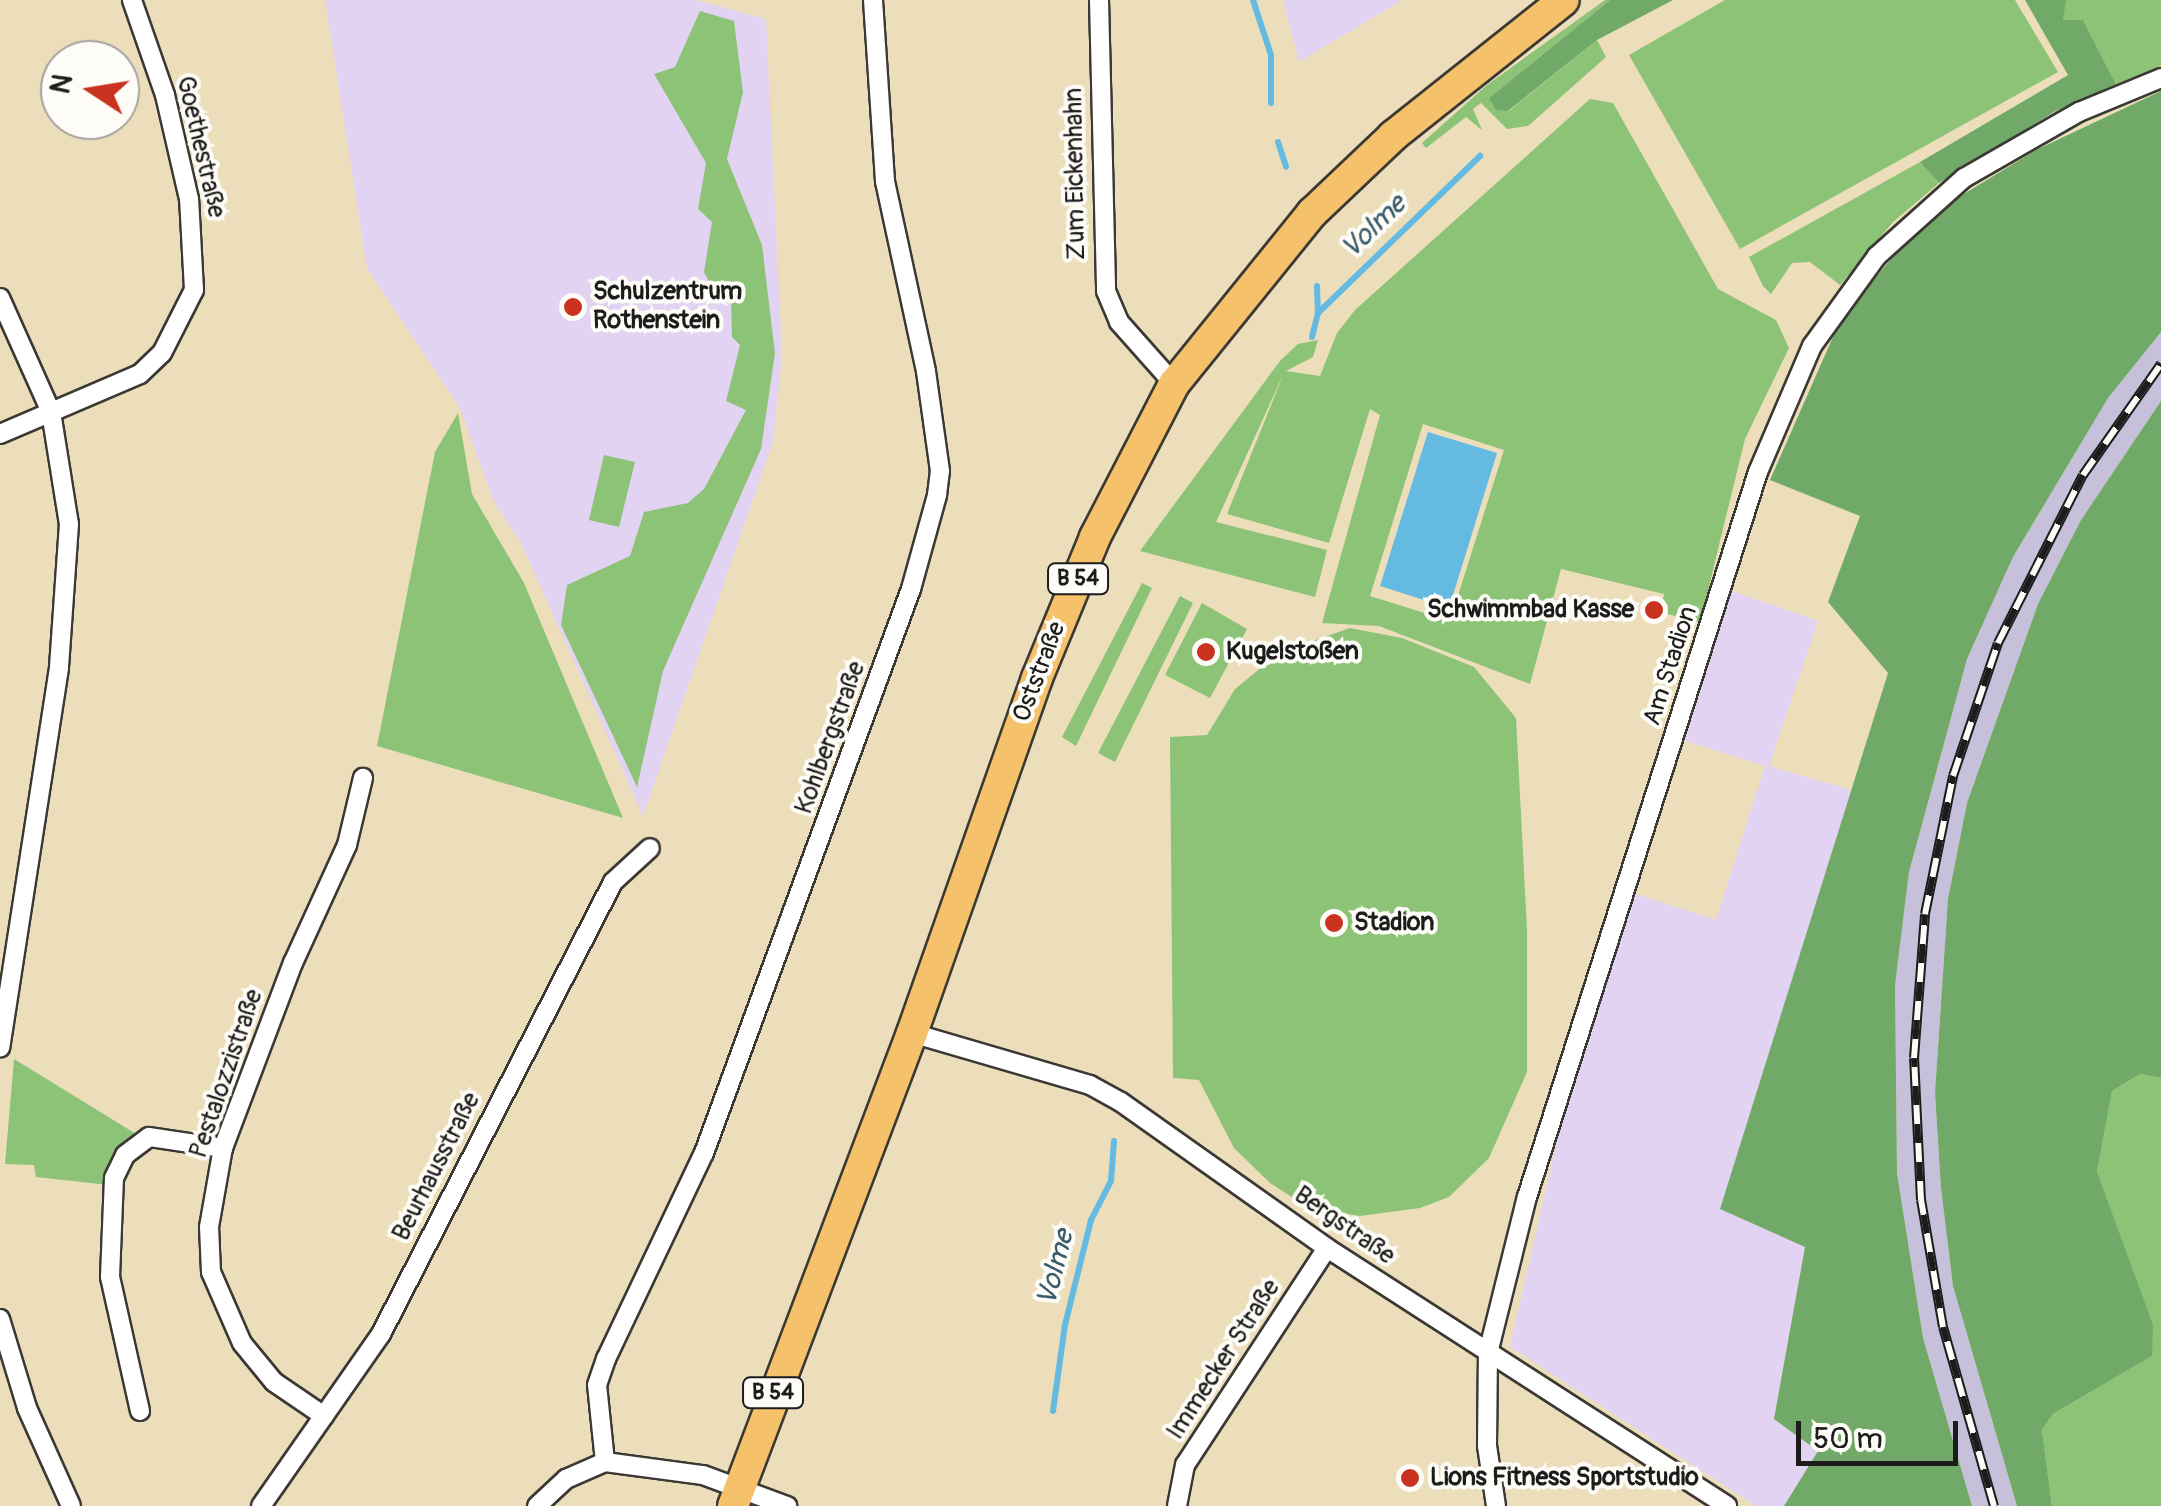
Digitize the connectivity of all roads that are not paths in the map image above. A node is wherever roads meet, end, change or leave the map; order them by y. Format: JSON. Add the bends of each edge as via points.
{"nodes":[{"id":1,"x":132,"y":0,"type":"edge"},
{"id":2,"x":873,"y":0,"type":"edge"},
{"id":3,"x":1100,"y":0,"type":"edge"},
{"id":4,"x":1564,"y":0,"type":"edge"},
{"id":5,"x":2161,"y":78,"type":"edge"},
{"id":6,"x":0,"y":298,"type":"edge"},
{"id":7,"x":1174,"y":384,"type":"junction"},
{"id":8,"x":51,"y":412,"type":"junction"},
{"id":9,"x":0,"y":434,"type":"edge"},
{"id":10,"x":364,"y":778,"type":"dead end"},
{"id":11,"x":650,"y":848,"type":"dead end"},
{"id":12,"x":912,"y":1034,"type":"junction"},
{"id":13,"x":0,"y":1046,"type":"edge"},
{"id":14,"x":223,"y":1148,"type":"junction"},
{"id":15,"x":1327,"y":1248,"type":"junction"},
{"id":16,"x":0,"y":1318,"type":"edge"},
{"id":17,"x":1488,"y":1353,"type":"junction"},
{"id":18,"x":140,"y":1411,"type":"dead end"},
{"id":19,"x":324,"y":1416,"type":"junction"},
{"id":20,"x":605,"y":1462,"type":"junction"},
{"id":21,"x":736,"y":1496,"type":"edge"},
{"id":22,"x":71,"y":1506,"type":"edge"},
{"id":23,"x":261,"y":1506,"type":"edge"},
{"id":24,"x":537,"y":1506,"type":"edge"},
{"id":25,"x":787,"y":1506,"type":"edge"},
{"id":26,"x":1177,"y":1506,"type":"edge"},
{"id":27,"x":1496,"y":1506,"type":"edge"},
{"id":28,"x":1727,"y":1506,"type":"edge"}],
"edges":[{"from":1,"to":8,"type":"street","name":"Goethestraße","via":[[165,95],[189,199],[194,290],[162,353],[140,374]]},
{"from":2,"to":20,"type":"street","name":"Kohlbergstraße","via":[[885,181],[926,371],[938,447],[937,495],[912,589],[704,1153],[601,1372],[598,1432]]},
{"from":3,"to":7,"type":"street","name":"Zum Eickenhahn","via":[[1106,291],[1119,322]]},
{"from":4,"to":7,"type":"main road","name":"Oststraße","number":"B 54","via":[[1407,124],[1312,213]]},
{"from":5,"to":17,"type":"street","name":"Am Stadion","via":[[2079,112],[1964,178],[1840,301],[1812,346],[1758,472],[1639,839],[1527,1197]]},
{"from":6,"to":8,"type":"street"},
{"from":7,"to":12,"type":"main road","name":"Oststraße","number":"B 54","via":[[1095,537],[1036,678]]},
{"from":8,"to":9,"type":"street","name":"Goethestraße"},
{"from":8,"to":13,"type":"street","via":[[69,524],[66,598]]},
{"from":10,"to":14,"type":"street","name":"Pestalozzistraße","via":[[348,845]]},
{"from":11,"to":19,"type":"street","name":"Beurhausstraße","via":[[613,882],[381,1334]]},
{"from":12,"to":15,"type":"street","name":"Bergstraße","via":[[1090,1085],[1214,1163]]},
{"from":12,"to":21,"type":"main road","name":"Oststraße","number":"B 54"},
{"from":14,"to":18,"type":"street","via":[[149,1137],[125,1154],[114,1178],[108,1238],[114,1317]]},
{"from":14,"to":19,"type":"street","name":"Pestalozzistraße","via":[[209,1227],[211,1272],[242,1343],[274,1382]]},
{"from":15,"to":17,"type":"street","name":"Bergstraße"},
{"from":15,"to":26,"type":"street","name":"Immecker Straße","via":[[1186,1464]]},
{"from":16,"to":22,"type":"street","via":[[27,1408]]},
{"from":17,"to":27,"type":"street","name":"Am Stadion","via":[[1486,1446]]},
{"from":17,"to":28,"type":"street","name":"Bergstraße"},
{"from":19,"to":23,"type":"street","name":"Beurhausstraße"},
{"from":20,"to":21,"type":"street","via":[[652,1463]]},
{"from":20,"to":24,"type":"street","via":[[566,1480]]},
{"from":21,"to":25,"type":"street"}]}
